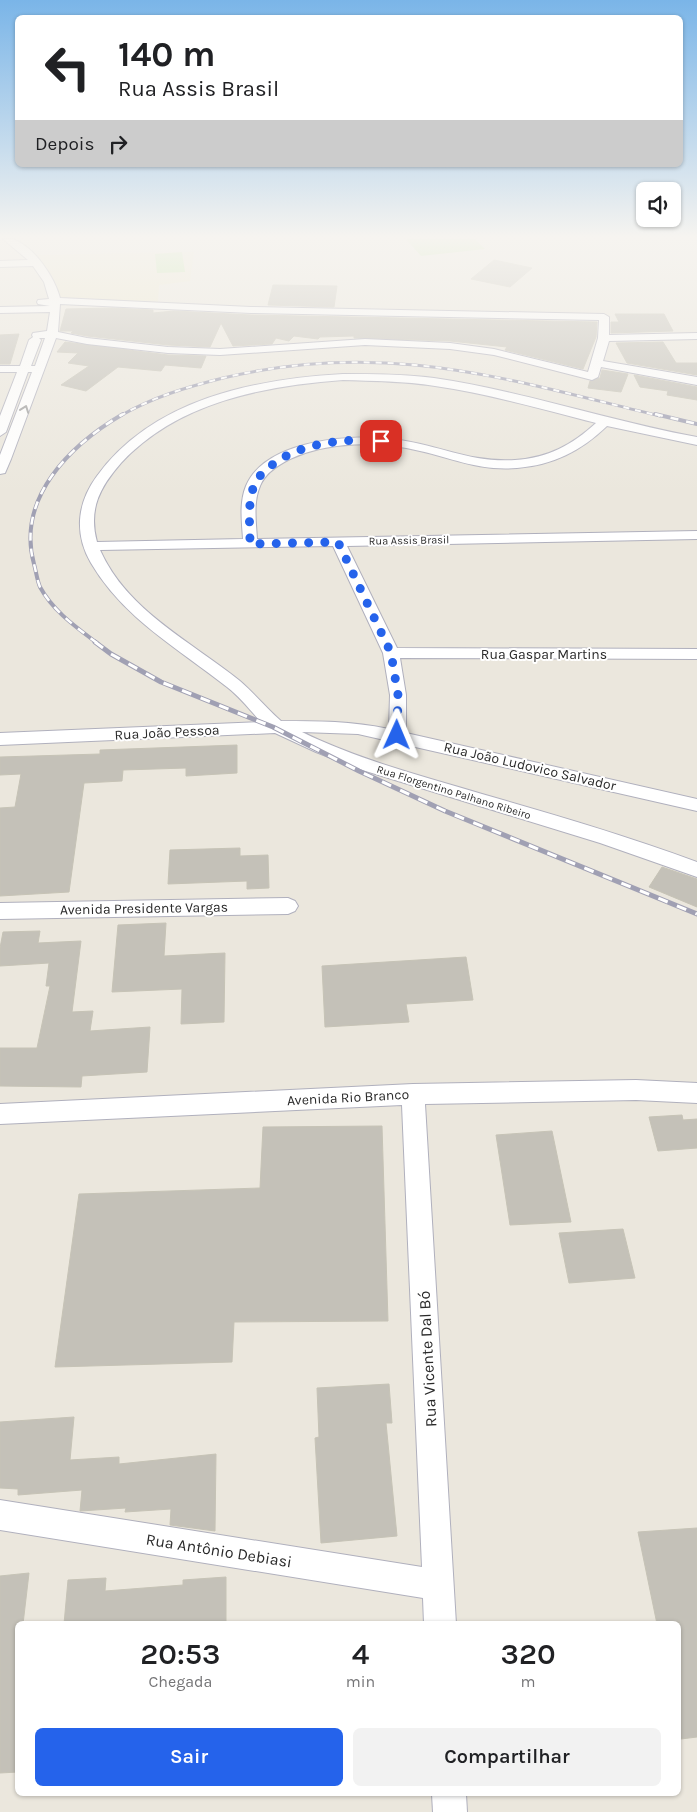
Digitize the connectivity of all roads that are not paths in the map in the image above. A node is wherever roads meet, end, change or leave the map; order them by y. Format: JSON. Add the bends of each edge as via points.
{"nodes":[{"id":1,"x":37,"y":324,"type":"edge"},
{"id":2,"x":46,"y":324,"type":"edge"},
{"id":3,"x":53,"y":324,"type":"edge"},
{"id":4,"x":604,"y":324,"type":"edge"},
{"id":5,"x":52,"y":334,"type":"junction"},
{"id":6,"x":697,"y":336,"type":"edge"},
{"id":7,"x":604,"y":338,"type":"junction"},
{"id":8,"x":597,"y":363,"type":"junction"},
{"id":9,"x":40,"y":368,"type":"junction"},
{"id":10,"x":0,"y":369,"type":"edge"},
{"id":11,"x":24,"y":369,"type":"junction"},
{"id":12,"x":697,"y":382,"type":"edge"},
{"id":13,"x":605,"y":421,"type":"junction"},
{"id":14,"x":0,"y":434,"type":"edge"},
{"id":15,"x":16,"y":434,"type":"junction"},
{"id":16,"x":697,"y":441,"type":"edge"},
{"id":17,"x":0,"y":470,"type":"edge"},
{"id":18,"x":697,"y":535,"type":"edge"},
{"id":19,"x":338,"y":542,"type":"junction"},
{"id":20,"x":250,"y":544,"type":"junction"},
{"id":21,"x":90,"y":546,"type":"junction"},
{"id":22,"x":391,"y":653,"type":"junction"},
{"id":23,"x":697,"y":654,"type":"edge"},
{"id":24,"x":334,"y":726,"type":"joint"},
{"id":25,"x":277,"y":727,"type":"junction"},
{"id":26,"x":397,"y":735,"type":"junction"},
{"id":27,"x":0,"y":739,"type":"edge"},
{"id":28,"x":697,"y":805,"type":"edge"},
{"id":29,"x":697,"y":870,"type":"edge"},
{"id":30,"x":288,"y":906,"type":"dead end"},
{"id":31,"x":0,"y":910,"type":"edge"},
{"id":32,"x":414,"y":1094,"type":"junction"},
{"id":33,"x":697,"y":1094,"type":"edge"},
{"id":34,"x":0,"y":1114,"type":"edge"},
{"id":35,"x":0,"y":1515,"type":"edge"},
{"id":36,"x":438,"y":1585,"type":"junction"},
{"id":37,"x":440,"y":1621,"type":"edge"},
{"id":38,"x":449,"y":1796,"type":"edge"},
{"id":39,"x":450,"y":1812,"type":"edge"}],
"edges":[{"from":1,"to":11,"type":"street"},
{"from":2,"to":5,"type":"street"},
{"from":3,"to":5,"type":"street"},
{"from":4,"to":7,"type":"street"},
{"from":5,"to":8,"type":"street","via":[[168,350],[220,352],[365,342],[450,346],[494,352],[592,377]]},
{"from":5,"to":9,"type":"street"},
{"from":6,"to":7,"type":"street"},
{"from":7,"to":8,"type":"street"},
{"from":8,"to":12,"type":"street"},
{"from":9,"to":11,"type":"street"},
{"from":15,"to":9,"type":"street","one_way":true},
{"from":10,"to":11,"type":"street"},
{"from":11,"to":14,"type":"street"},
{"from":13,"to":16,"type":"street","name":"Rua Florgentino Palhano Ribeiro"},
{"from":13,"to":20,"type":"street","via":[[570,451],[534,462],[488,464],[418,446],[367,440],[313,446],[272,465],[256,480],[250,497]]},
{"from":13,"to":21,"type":"street","name":"Rua Florgentino Palhano Ribeiro","via":[[482,389],[418,378],[340,377],[262,387],[193,409],[160,425],[120,454],[93,489],[85,521]]},
{"from":14,"to":15,"type":"street"},
{"from":15,"to":17,"type":"street"},
{"from":18,"to":19,"type":"street","name":"Rua Assis Brasil"},
{"from":19,"to":20,"type":"street","name":"Rua Assis Brasil"},
{"from":19,"to":22,"type":"street"},
{"from":20,"to":21,"type":"street","name":"Rua Assis Brasil"},
{"from":21,"to":25,"type":"street","name":"Rua Florgentino Palhano Ribeiro","via":[[99,564],[128,602],[173,641],[241,690]]},
{"from":22,"to":23,"type":"street","name":"Rua Gaspar Martins"},
{"from":22,"to":26,"type":"street","via":[[398,695]]},
{"from":24,"to":25,"type":"street","name":"Rua João Pessoa"},
{"from":24,"to":26,"type":"street","name":"Rua João Ludovico Salvador"},
{"from":25,"to":27,"type":"street","name":"Rua João Pessoa"},
{"from":25,"to":29,"type":"street","name":"Rua Florgentino Palhano Ribeiro","via":[[370,767],[634,846]]},
{"from":26,"to":28,"type":"street","name":"Rua João Ludovico Salvador"},
{"from":30,"to":31,"type":"street","name":"Avenida Presidente Vargas"},
{"from":32,"to":33,"type":"street","name":"Avenida Rio Branco","via":[[636,1090]]},
{"from":32,"to":34,"type":"street","name":"Avenida Rio Branco"},
{"from":32,"to":36,"type":"street","name":"Rua Vicente Dal Bó"},
{"from":35,"to":36,"type":"street","name":"Rua Antônio Debiasi"},
{"from":36,"to":37,"type":"street","name":"Rua Vicente Dal Bó"},
{"from":38,"to":39,"type":"street"}]}
